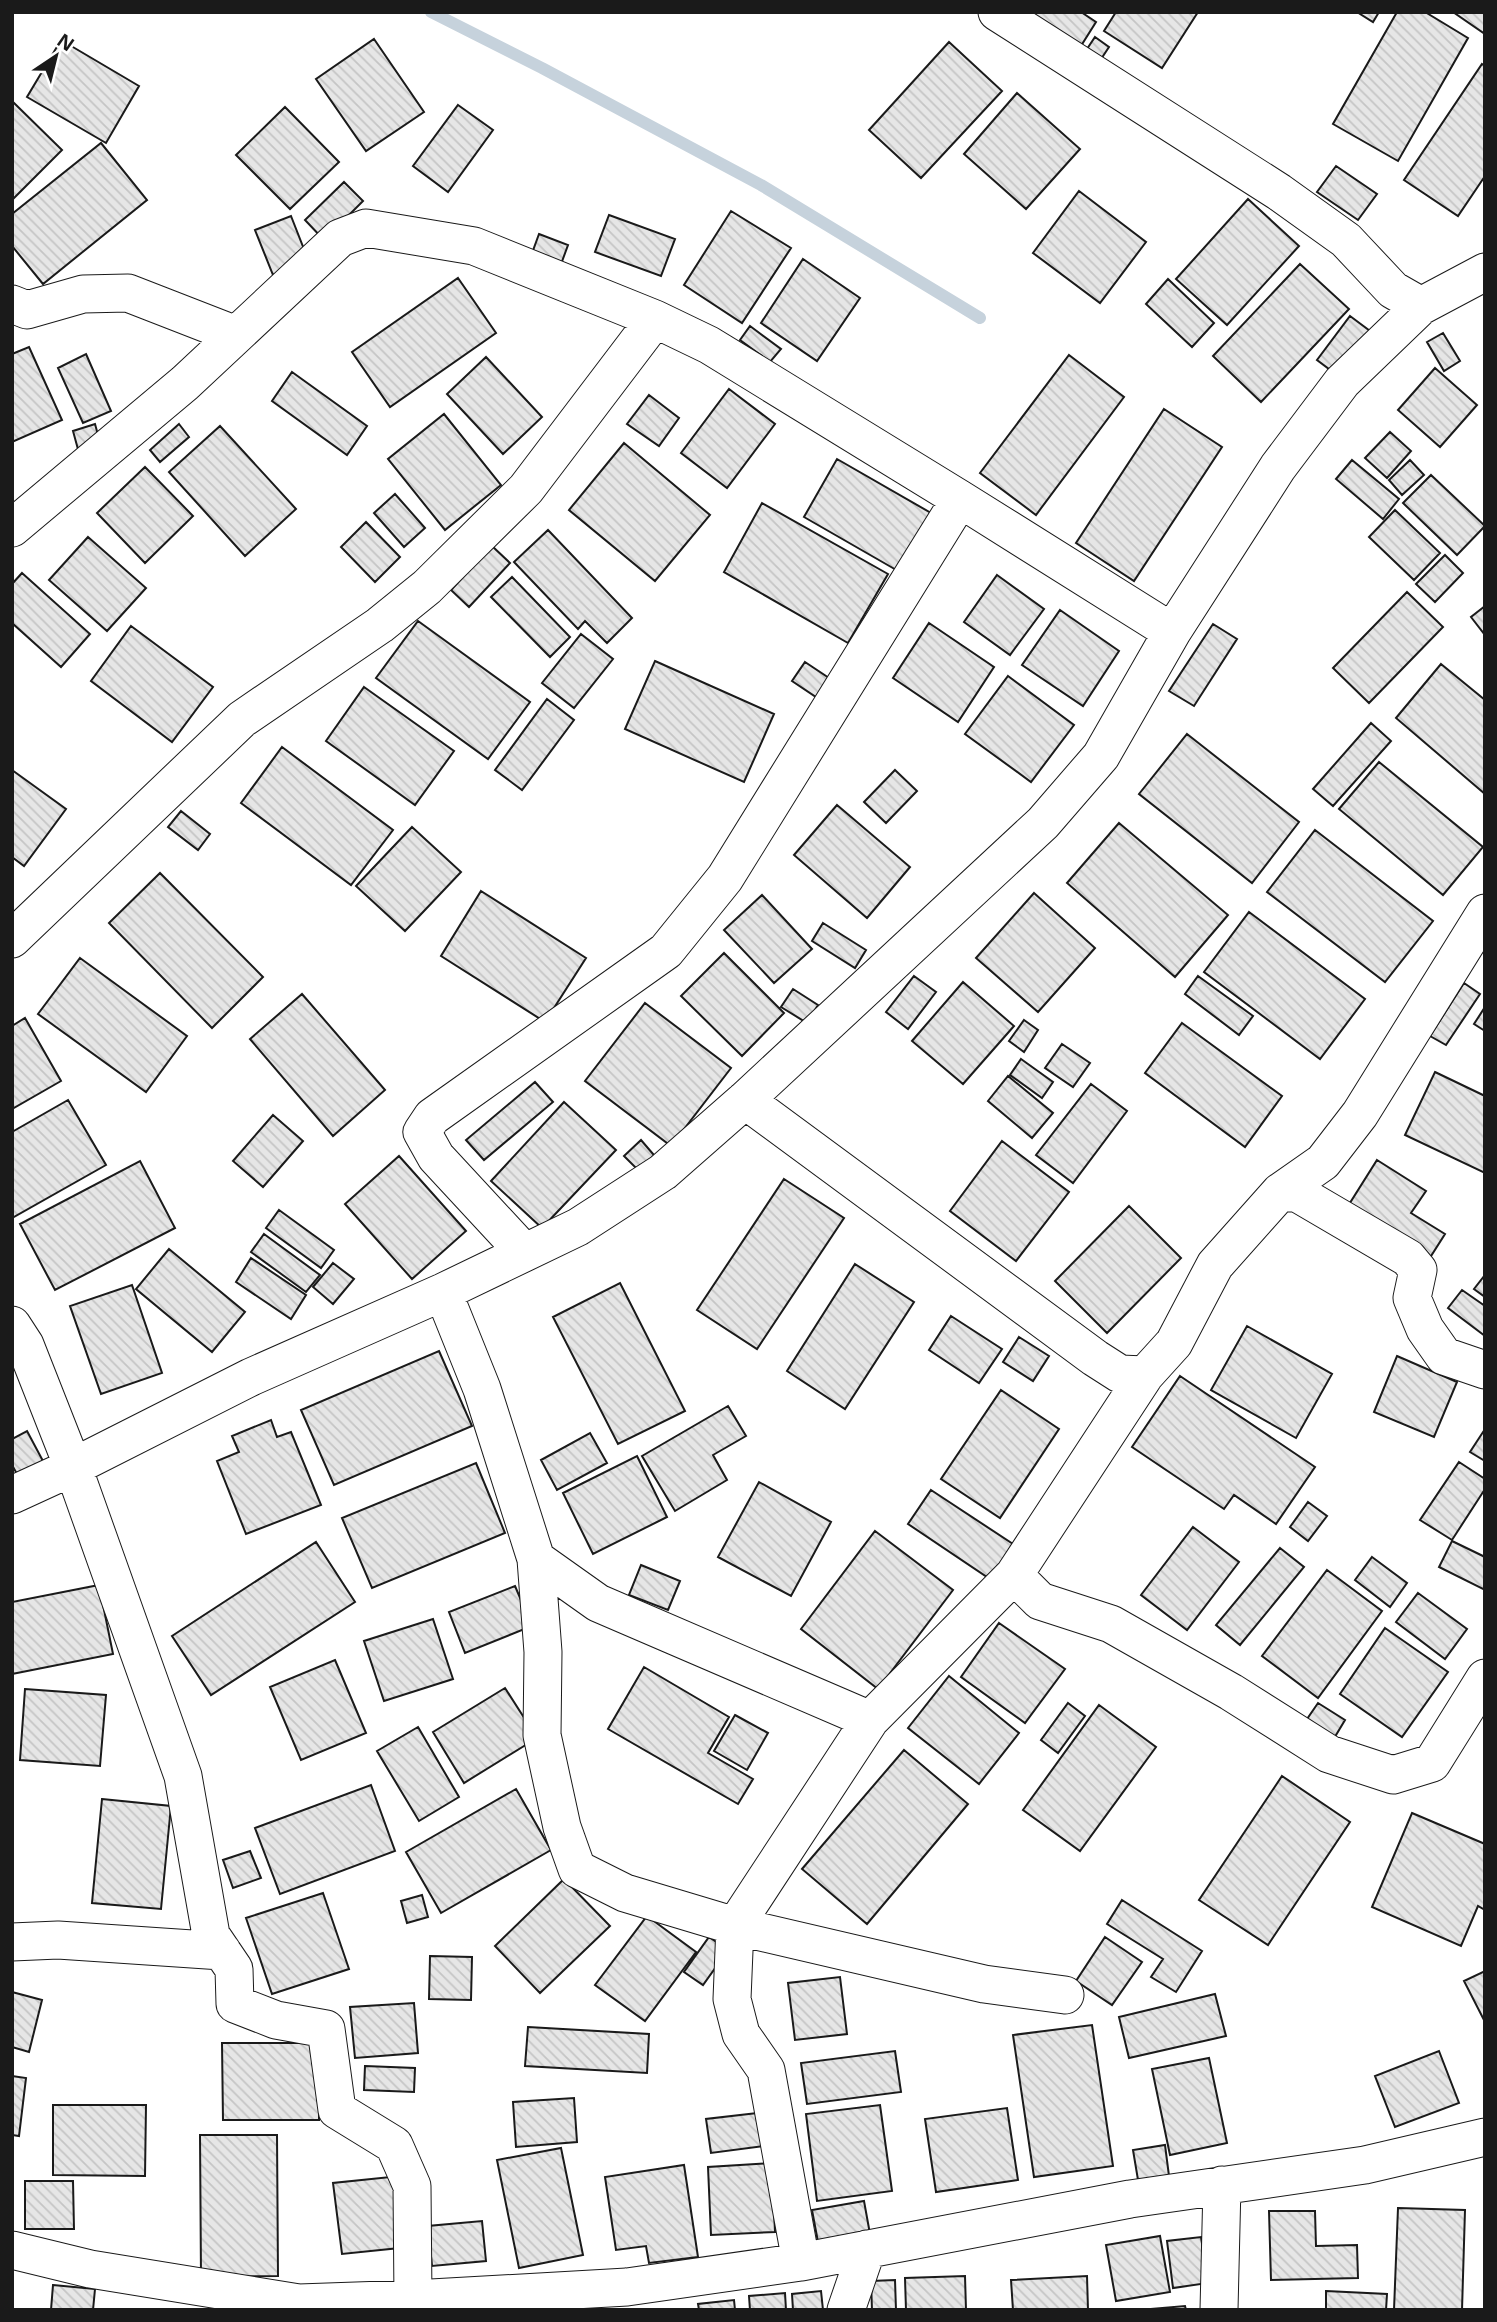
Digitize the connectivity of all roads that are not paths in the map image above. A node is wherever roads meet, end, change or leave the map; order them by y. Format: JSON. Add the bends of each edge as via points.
{"nodes":[{"id":1,"x":997,"y":12,"type":"edge"},
{"id":2,"x":1485,"y":272,"type":"edge"},
{"id":3,"x":12,"y":304,"type":"edge"},
{"id":4,"x":1421,"y":306,"type":"junction"},
{"id":5,"x":655,"y":319,"type":"junction"},
{"id":6,"x":236,"y":335,"type":"junction"},
{"id":7,"x":960,"y":499,"type":"junction"},
{"id":8,"x":12,"y":528,"type":"edge"},
{"id":9,"x":1172,"y":632,"type":"junction"},
{"id":10,"x":1485,"y":913,"type":"edge"},
{"id":11,"x":12,"y":939,"type":"edge"},
{"id":12,"x":745,"y":1100,"type":"junction"},
{"id":13,"x":1280,"y":1192,"type":"junction"},
{"id":14,"x":524,"y":1252,"type":"junction"},
{"id":15,"x":443,"y":1292,"type":"junction"},
{"id":16,"x":12,"y":1325,"type":"edge"},
{"id":17,"x":1485,"y":1370,"type":"edge"},
{"id":18,"x":1145,"y":1375,"type":"junction"},
{"id":19,"x":73,"y":1468,"type":"junction"},
{"id":20,"x":12,"y":1496,"type":"edge"},
{"id":21,"x":536,"y":1559,"type":"junction"},
{"id":22,"x":1014,"y":1576,"type":"junction"},
{"id":23,"x":1485,"y":1678,"type":"edge"},
{"id":24,"x":870,"y":1720,"type":"junction"},
{"id":25,"x":736,"y":1926,"type":"junction"},
{"id":26,"x":12,"y":1942,"type":"edge"},
{"id":27,"x":222,"y":1951,"type":"junction"},
{"id":28,"x":1065,"y":1994,"type":"dead end"},
{"id":29,"x":1485,"y":2137,"type":"edge"},
{"id":30,"x":1222,"y":2185,"type":"junction"},
{"id":31,"x":867,"y":2249,"type":"junction"},
{"id":32,"x":12,"y":2250,"type":"edge"},
{"id":33,"x":801,"y":2262,"type":"junction"},
{"id":34,"x":413,"y":2299,"type":"junction"},
{"id":35,"x":300,"y":2306,"type":"edge"},
{"id":36,"x":846,"y":2310,"type":"edge"},
{"id":37,"x":1219,"y":2310,"type":"edge"}],
"edges":[{"from":1,"to":4,"type":"street","via":[[1279,192],[1346,240],[1393,290]]},
{"from":2,"to":4,"type":"street"},
{"from":3,"to":6,"type":"street","via":[[27,310],[83,294],[128,293]]},
{"from":4,"to":9,"type":"street","via":[[1342,382],[1278,467]]},
{"from":5,"to":6,"type":"street","via":[[474,246],[366,228],[340,238]]},
{"from":5,"to":7,"type":"street","via":[[709,345]]},
{"from":5,"to":11,"type":"street","via":[[526,489],[426,587],[380,625],[242,719]]},
{"from":6,"to":8,"type":"street"},
{"from":7,"to":9,"type":"street"},
{"from":7,"to":14,"type":"street","via":[[725,878],[666,951],[432,1117],[422,1132],[436,1157]]},
{"from":9,"to":12,"type":"street","via":[[1101,756],[1043,823]]},
{"from":10,"to":13,"type":"street","via":[[1352,1124],[1323,1162]]},
{"from":12,"to":14,"type":"street","via":[[663,1172],[578,1227]]},
{"from":12,"to":18,"type":"street","via":[[1095,1359],[1119,1374]]},
{"from":13,"to":17,"type":"street","via":[[1297,1193],[1408,1258],[1418,1269],[1412,1298],[1425,1329],[1444,1356]]},
{"from":13,"to":18,"type":"street","via":[[1215,1265],[1174,1343]]},
{"from":14,"to":15,"type":"street"},
{"from":15,"to":19,"type":"street","via":[[251,1377]]},
{"from":15,"to":21,"type":"street","via":[[482,1389]]},
{"from":16,"to":19,"type":"street","via":[[25,1345]]},
{"from":18,"to":22,"type":"street"},
{"from":19,"to":20,"type":"street"},
{"from":19,"to":27,"type":"street","via":[[183,1776],[211,1935]]},
{"from":21,"to":24,"type":"street","via":[[598,1604]]},
{"from":21,"to":25,"type":"street","via":[[543,1652],[542,1735],[562,1827],[578,1869],[625,1893]]},
{"from":22,"to":23,"type":"street","via":[[1040,1601],[1111,1624],[1329,1754],[1393,1775],[1432,1763]]},
{"from":22,"to":24,"type":"street"},
{"from":24,"to":25,"type":"street"},
{"from":25,"to":28,"type":"street","via":[[984,1984]]},
{"from":25,"to":33,"type":"street","via":[[732,1999],[741,2034],[766,2070]]},
{"from":26,"to":27,"type":"street","via":[[58,1940]]},
{"from":27,"to":34,"type":"street","via":[[234,1969],[235,2004],[276,2020],[326,2029],[337,2110],[394,2145],[412,2186]]},
{"from":29,"to":30,"type":"street","via":[[1365,2165]]},
{"from":30,"to":31,"type":"street"},
{"from":30,"to":37,"type":"street"},
{"from":31,"to":33,"type":"street"},
{"from":31,"to":36,"type":"street"},
{"from":32,"to":35,"type":"street","via":[[90,2269]]},
{"from":33,"to":34,"type":"street","via":[[627,2287]]},
{"from":34,"to":35,"type":"street"}]}
